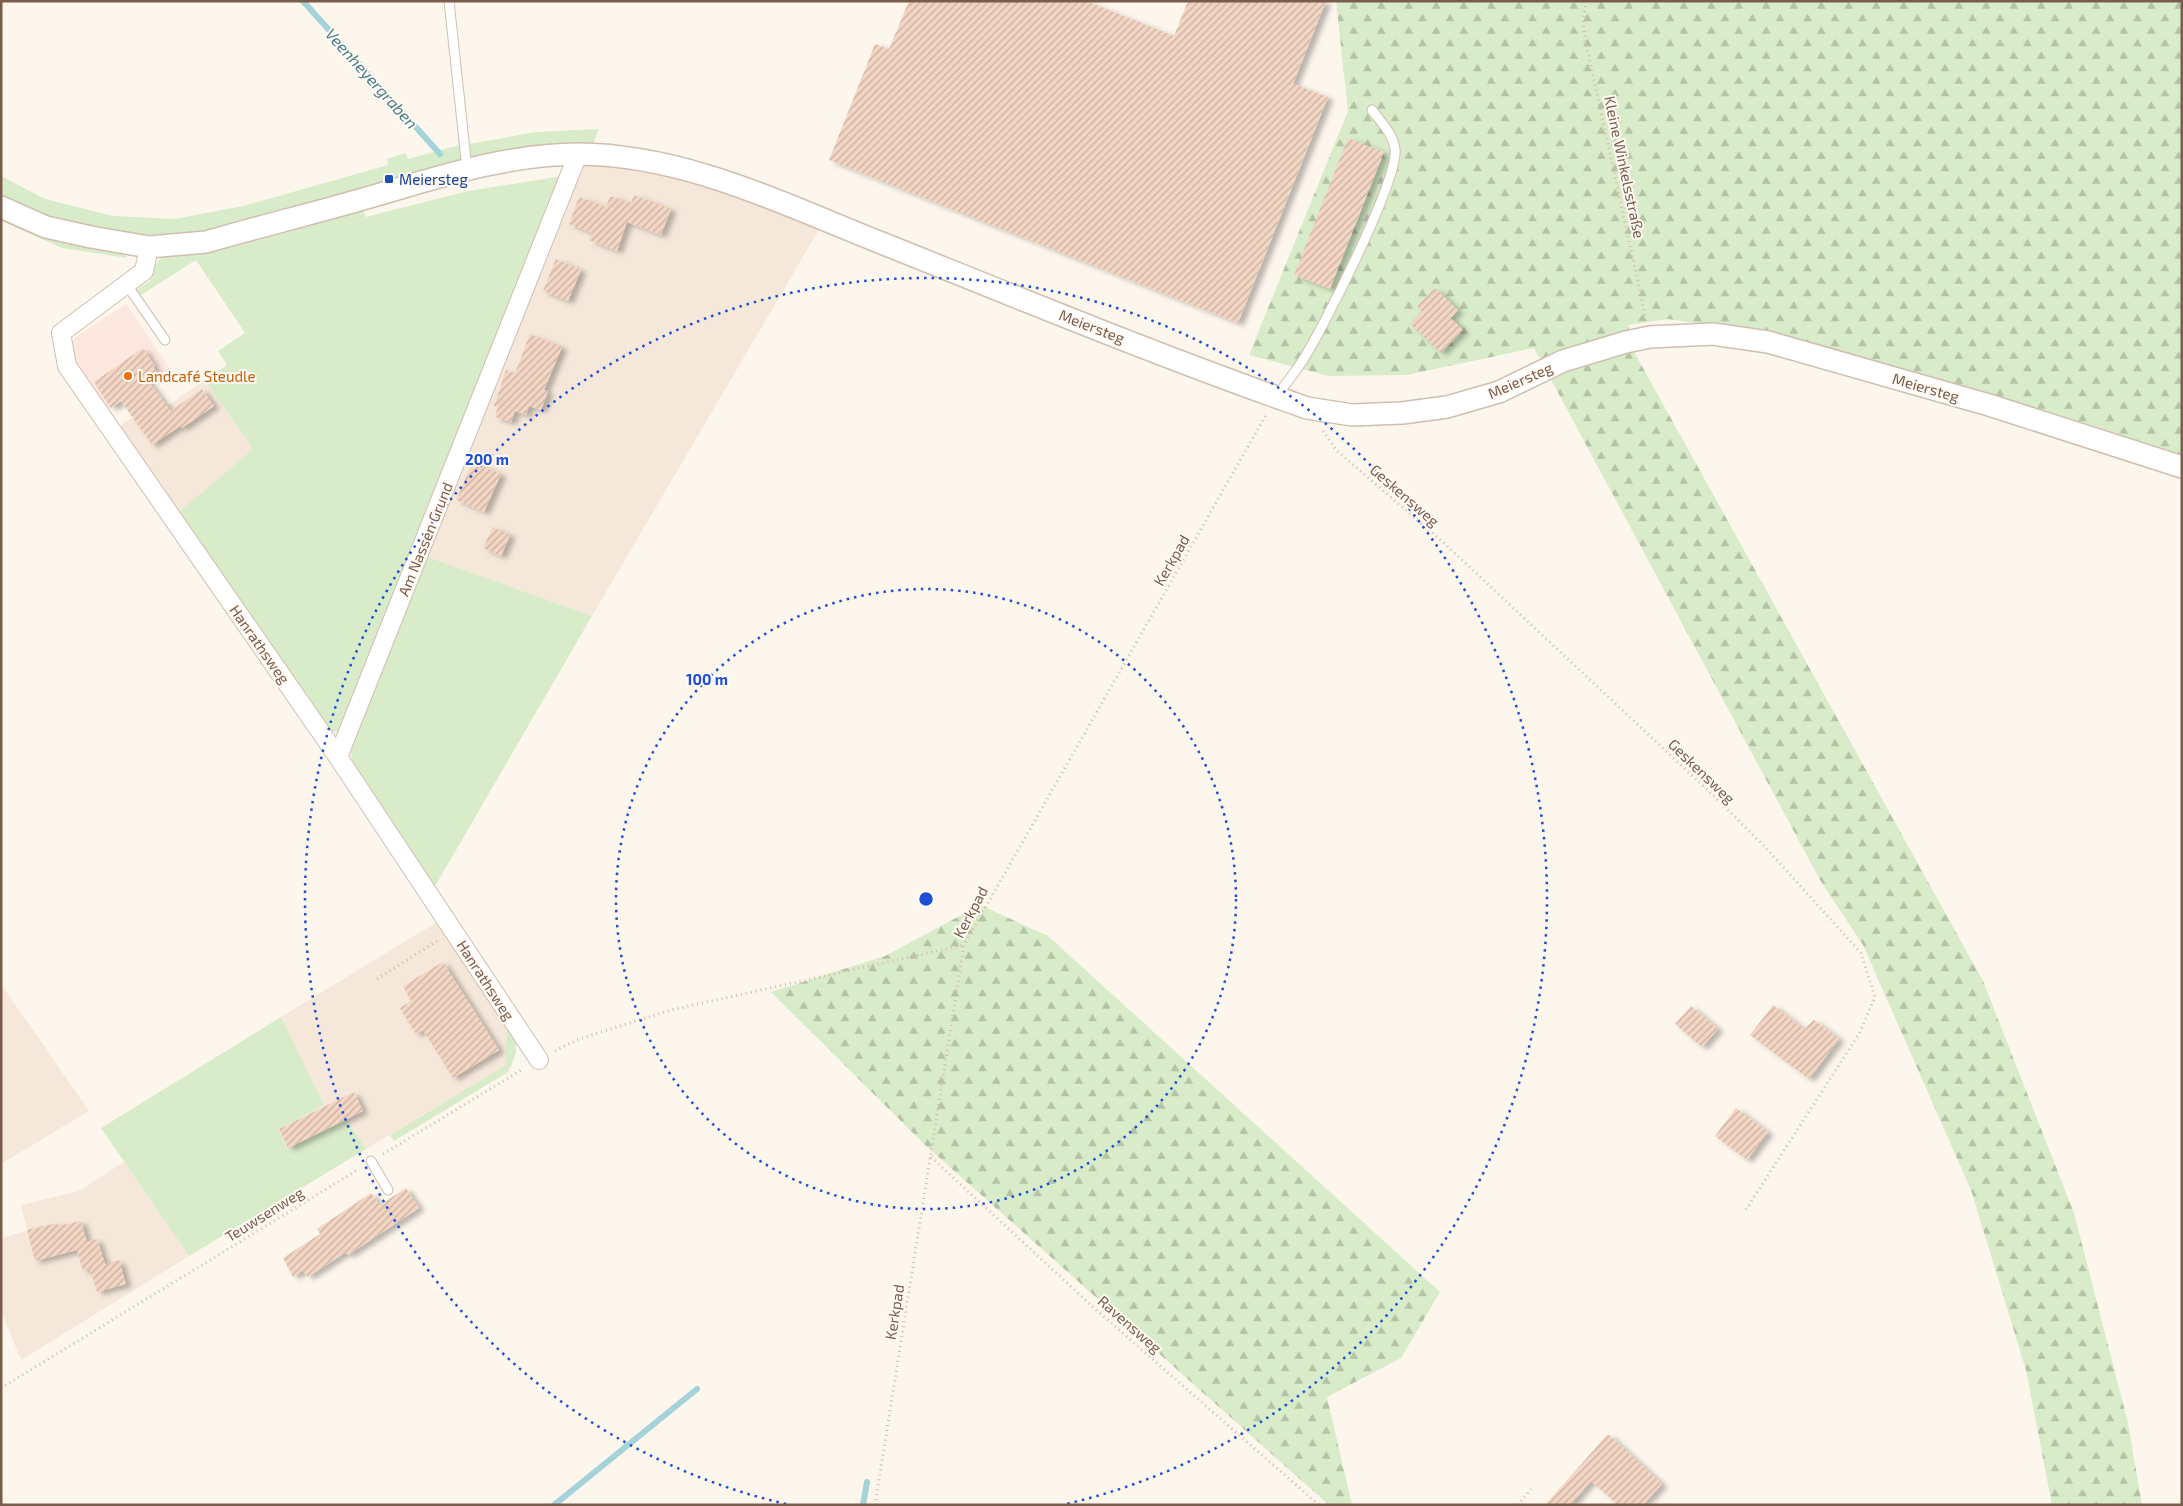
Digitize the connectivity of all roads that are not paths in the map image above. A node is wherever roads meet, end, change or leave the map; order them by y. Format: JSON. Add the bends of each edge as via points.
{"nodes":[{"id":1,"x":449,"y":1,"type":"edge"},
{"id":2,"x":1372,"y":110,"type":"dead end"},
{"id":3,"x":578,"y":154,"type":"junction"},
{"id":4,"x":467,"y":169,"type":"junction"},
{"id":5,"x":1,"y":207,"type":"edge"},
{"id":6,"x":149,"y":247,"type":"junction"},
{"id":7,"x":127,"y":285,"type":"junction"},
{"id":8,"x":165,"y":340,"type":"dead end"},
{"id":9,"x":1275,"y":397,"type":"junction"},
{"id":10,"x":2182,"y":468,"type":"edge"},
{"id":11,"x":338,"y":757,"type":"junction"},
{"id":12,"x":539,"y":1060,"type":"road end"},
{"id":13,"x":371,"y":1161,"type":"road end"},
{"id":14,"x":388,"y":1190,"type":"dead end"}],
"edges":[{"from":1,"to":4,"type":"lane"},
{"from":2,"to":9,"type":"lane","via":[[1390,134],[1396,150],[1391,175],[1334,302],[1301,363]]},
{"from":3,"to":4,"type":"street","name":"Meiersteg","via":[[514,160]]},
{"from":3,"to":9,"type":"street","name":"Meiersteg","via":[[639,160],[706,175]]},
{"from":3,"to":11,"type":"street","name":"Am Nassen Grund"},
{"from":4,"to":6,"type":"street","name":"Meiersteg","via":[[206,242]]},
{"from":5,"to":6,"type":"street","name":"Meiersteg","via":[[46,227]]},
{"from":6,"to":7,"type":"street","name":"Hanrathsweg","via":[[144,271]]},
{"from":7,"to":8,"type":"lane"},
{"from":7,"to":11,"type":"street","name":"Hanrathsweg","via":[[61,333],[67,366]]},
{"from":9,"to":10,"type":"street","name":"Meiersteg","via":[[1307,408],[1352,416],[1447,407],[1499,392],[1563,361],[1650,337],[1713,334],[1768,342],[1989,405]]},
{"from":11,"to":12,"type":"street","name":"Hanrathsweg"},
{"from":13,"to":14,"type":"lane"}]}
